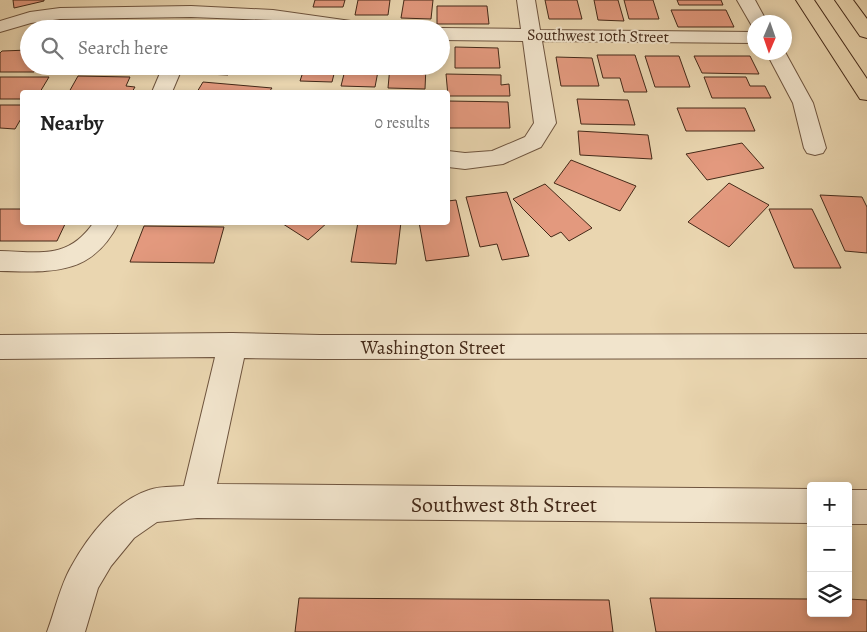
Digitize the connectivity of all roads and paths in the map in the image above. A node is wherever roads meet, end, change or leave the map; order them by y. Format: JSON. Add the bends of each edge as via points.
{"nodes":[{"id":1,"x":526,"y":0,"type":"edge"},
{"id":2,"x":746,"y":0,"type":"edge"},
{"id":3,"x":805,"y":0,"type":"edge"},
{"id":4,"x":844,"y":0,"type":"edge"},
{"id":5,"x":199,"y":6,"type":"edge"},
{"id":6,"x":754,"y":15,"type":"edge"},
{"id":7,"x":24,"y":20,"type":"edge"},
{"id":8,"x":193,"y":20,"type":"edge"},
{"id":9,"x":317,"y":20,"type":"edge"},
{"id":10,"x":20,"y":21,"type":"edge"},
{"id":11,"x":7,"y":24,"type":"edge"},
{"id":12,"x":867,"y":32,"type":"edge"},
{"id":13,"x":450,"y":34,"type":"edge"},
{"id":14,"x":531,"y":34,"type":"junction"},
{"id":15,"x":747,"y":38,"type":"edge"},
{"id":16,"x":779,"y":60,"type":"edge"},
{"id":17,"x":169,"y":75,"type":"edge"},
{"id":18,"x":163,"y":90,"type":"edge"},
{"id":19,"x":867,"y":94,"type":"edge"},
{"id":20,"x":815,"y":148,"type":"dead end"},
{"id":21,"x":450,"y":160,"type":"edge"},
{"id":22,"x":106,"y":225,"type":"edge"},
{"id":23,"x":0,"y":260,"type":"edge"},
{"id":24,"x":232,"y":345,"type":"junction"},
{"id":25,"x":867,"y":346,"type":"edge"},
{"id":26,"x":0,"y":347,"type":"edge"},
{"id":27,"x":197,"y":501,"type":"junction"},
{"id":28,"x":807,"y":506,"type":"edge"},
{"id":29,"x":852,"y":506,"type":"edge"},
{"id":30,"x":867,"y":507,"type":"edge"},
{"id":31,"x":66,"y":632,"type":"edge"}],
"edges":[{"from":1,"to":14,"type":"street"},
{"from":2,"to":6,"type":"street"},
{"from":3,"to":19,"type":"main road"},
{"from":4,"to":12,"type":"main road"},
{"from":5,"to":7,"type":"street","via":[[53,13]]},
{"from":5,"to":8,"type":"street"},
{"from":5,"to":9,"type":"street"},
{"from":10,"to":11,"type":"street"},
{"from":13,"to":14,"type":"street","name":"Southwest 10th Street"},
{"from":14,"to":15,"type":"street","name":"Southwest 10th Street"},
{"from":14,"to":21,"type":"street","via":[[545,123],[533,142],[495,159]]},
{"from":16,"to":20,"type":"street","via":[[802,103]]},
{"from":17,"to":18,"type":"street"},
{"from":22,"to":23,"type":"street","via":[[85,249],[62,261]]},
{"from":24,"to":25,"type":"street","name":"Washington Street"},
{"from":24,"to":26,"type":"street","name":"Washington Street"},
{"from":24,"to":27,"type":"street"},
{"from":27,"to":28,"type":"street","name":"Southwest 8th Street"},
{"from":27,"to":31,"type":"street","name":"Southwest 8th Street","via":[[151,506],[122,526],[83,580]]},
{"from":29,"to":30,"type":"street"}]}
